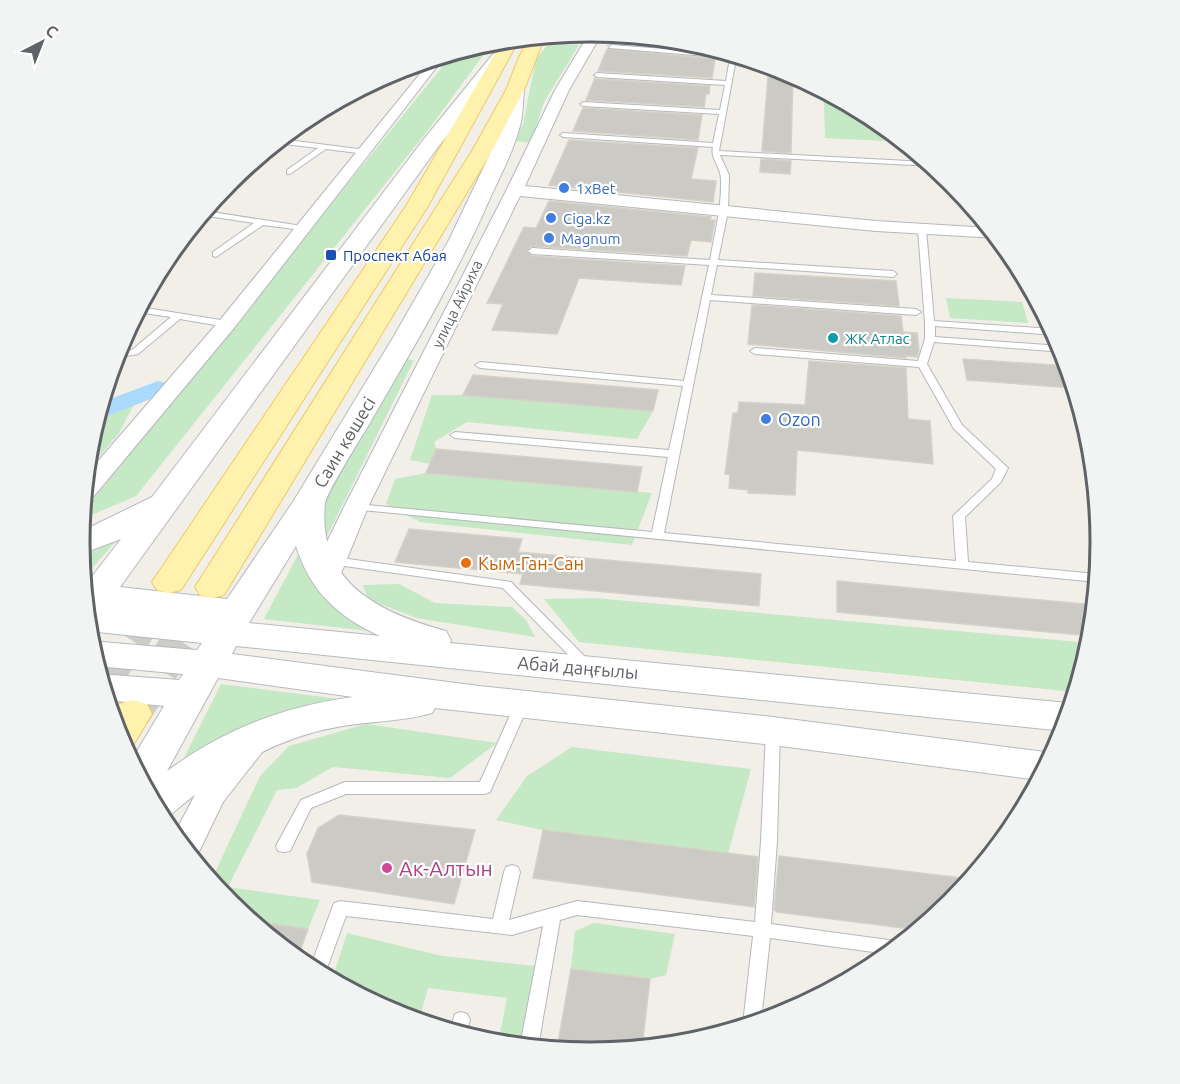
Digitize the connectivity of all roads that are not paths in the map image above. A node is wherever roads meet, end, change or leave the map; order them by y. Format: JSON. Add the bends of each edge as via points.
{"nodes":[{"id":1,"x":590,"y":42,"type":"edge"},
{"id":2,"x":533,"y":45,"type":"edge"},
{"id":3,"x":611,"y":47,"type":"dead end"},
{"id":4,"x":505,"y":49,"type":"edge"},
{"id":5,"x":692,"y":53,"type":"edge"},
{"id":6,"x":734,"y":64,"type":"edge"},
{"id":7,"x":431,"y":68,"type":"edge"},
{"id":8,"x":597,"y":75,"type":"dead end"},
{"id":9,"x":728,"y":83,"type":"junction"},
{"id":10,"x":515,"y":90,"type":"junction"},
{"id":11,"x":583,"y":104,"type":"dead end"},
{"id":12,"x":723,"y":112,"type":"junction"},
{"id":13,"x":563,"y":135,"type":"dead end"},
{"id":14,"x":289,"y":142,"type":"edge"},
{"id":15,"x":324,"y":147,"type":"junction"},
{"id":16,"x":716,"y":149,"type":"junction"},
{"id":17,"x":366,"y":152,"type":"junction"},
{"id":18,"x":916,"y":163,"type":"edge"},
{"id":19,"x":290,"y":172,"type":"dead end"},
{"id":20,"x":514,"y":190,"type":"junction"},
{"id":21,"x":724,"y":210,"type":"junction"},
{"id":22,"x":212,"y":215,"type":"edge"},
{"id":23,"x":260,"y":223,"type":"junction"},
{"id":24,"x":302,"y":228,"type":"junction"},
{"id":25,"x":921,"y":229,"type":"junction"},
{"id":26,"x":983,"y":233,"type":"edge"},
{"id":27,"x":460,"y":240,"type":"junction"},
{"id":28,"x":488,"y":242,"type":"junction"},
{"id":29,"x":532,"y":251,"type":"dead end"},
{"id":30,"x":216,"y":254,"type":"dead end"},
{"id":31,"x":713,"y":262,"type":"junction"},
{"id":32,"x":893,"y":274,"type":"dead end"},
{"id":33,"x":706,"y":297,"type":"junction"},
{"id":34,"x":147,"y":311,"type":"edge"},
{"id":35,"x":916,"y":312,"type":"dead end"},
{"id":36,"x":177,"y":317,"type":"junction"},
{"id":37,"x":930,"y":323,"type":"junction"},
{"id":38,"x":227,"y":324,"type":"junction"},
{"id":39,"x":1043,"y":331,"type":"edge"},
{"id":40,"x":930,"y":339,"type":"junction"},
{"id":41,"x":1051,"y":348,"type":"edge"},
{"id":42,"x":755,"y":351,"type":"dead end"},
{"id":43,"x":127,"y":353,"type":"edge"},
{"id":44,"x":480,"y":364,"type":"dead end"},
{"id":45,"x":922,"y":364,"type":"junction"},
{"id":46,"x":689,"y":384,"type":"junction"},
{"id":47,"x":455,"y":435,"type":"dead end"},
{"id":48,"x":674,"y":454,"type":"junction"},
{"id":49,"x":94,"y":480,"type":"edge"},
{"id":50,"x":176,"y":490,"type":"junction"},
{"id":51,"x":309,"y":502,"type":"junction"},
{"id":52,"x":357,"y":507,"type":"junction"},
{"id":53,"x":657,"y":536,"type":"junction"},
{"id":54,"x":90,"y":540,"type":"edge"},
{"id":55,"x":962,"y":566,"type":"junction"},
{"id":56,"x":330,"y":571,"type":"junction"},
{"id":57,"x":1089,"y":577,"type":"edge"},
{"id":58,"x":169,"y":582,"type":"tunnel mouth"},
{"id":59,"x":212,"y":588,"type":"tunnel mouth"},
{"id":60,"x":94,"y":603,"type":"edge"},
{"id":61,"x":94,"y":610,"type":"edge"},
{"id":62,"x":215,"y":651,"type":"junction"},
{"id":63,"x":103,"y":653,"type":"edge"},
{"id":64,"x":547,"y":665,"type":"junction"},
{"id":65,"x":589,"y":668,"type":"junction"},
{"id":66,"x":111,"y":684,"type":"edge"},
{"id":67,"x":479,"y":700,"type":"junction"},
{"id":68,"x":522,"y":704,"type":"junction"},
{"id":69,"x":1058,"y":716,"type":"edge"},
{"id":70,"x":1058,"y":717,"type":"edge"},
{"id":71,"x":773,"y":731,"type":"junction"},
{"id":72,"x":263,"y":733,"type":"junction"},
{"id":73,"x":1044,"y":750,"type":"edge"},
{"id":74,"x":1037,"y":765,"type":"edge"},
{"id":75,"x":146,"y":771,"type":"edge"},
{"id":76,"x":161,"y":798,"type":"edge"},
{"id":77,"x":188,"y":840,"type":"edge"},
{"id":78,"x":284,"y":846,"type":"dead end"},
{"id":79,"x":512,"y":872,"type":"dead end"},
{"id":80,"x":553,"y":915,"type":"junction"},
{"id":81,"x":500,"y":927,"type":"junction"},
{"id":82,"x":764,"y":930,"type":"junction"},
{"id":83,"x":884,"y":946,"type":"edge"},
{"id":84,"x":320,"y":963,"type":"edge"},
{"id":85,"x":753,"y":1014,"type":"edge"},
{"id":86,"x":530,"y":1039,"type":"edge"}],
"edges":[{"from":1,"to":20,"type":"street","name":"улица Айриха","via":[[565,81]]},
{"from":2,"to":10,"type":"main road","name":"Саин көшесі"},
{"from":3,"to":5,"type":"lane"},
{"from":4,"to":50,"type":"main road","via":[[419,159]]},
{"from":4,"to":58,"type":"main road","via":[[417,206]]},
{"from":6,"to":9,"type":"lane"},
{"from":7,"to":17,"type":"street"},
{"from":8,"to":9,"type":"lane"},
{"from":9,"to":12,"type":"lane"},
{"from":10,"to":27,"type":"main road","name":"Саин көшесі","via":[[512,121]]},
{"from":10,"to":59,"type":"main road","name":"Саин көшесі","via":[[482,151]]},
{"from":11,"to":12,"type":"lane"},
{"from":12,"to":16,"type":"lane"},
{"from":13,"to":16,"type":"lane"},
{"from":14,"to":15,"type":"lane"},
{"from":15,"to":17,"type":"lane"},
{"from":15,"to":19,"type":"lane"},
{"from":16,"to":18,"type":"lane"},
{"from":16,"to":21,"type":"lane","via":[[725,175]]},
{"from":17,"to":24,"type":"street"},
{"from":20,"to":21,"type":"street"},
{"from":20,"to":28,"type":"street","name":"улица Айриха"},
{"from":21,"to":25,"type":"street"},
{"from":21,"to":31,"type":"lane"},
{"from":22,"to":23,"type":"lane"},
{"from":23,"to":24,"type":"lane"},
{"from":23,"to":30,"type":"lane"},
{"from":24,"to":38,"type":"street"},
{"from":25,"to":26,"type":"street"},
{"from":25,"to":37,"type":"lane"},
{"from":27,"to":28,"type":"street"},
{"from":27,"to":51,"type":"main road","name":"Саин көшесі"},
{"from":28,"to":52,"type":"street","name":"улица Айриха"},
{"from":29,"to":31,"type":"lane"},
{"from":31,"to":32,"type":"lane"},
{"from":31,"to":33,"type":"lane"},
{"from":33,"to":35,"type":"lane"},
{"from":33,"to":46,"type":"lane"},
{"from":34,"to":36,"type":"lane"},
{"from":36,"to":38,"type":"lane"},
{"from":36,"to":43,"type":"lane","via":[[135,352]]},
{"from":37,"to":39,"type":"lane"},
{"from":37,"to":40,"type":"lane"},
{"from":38,"to":49,"type":"street"},
{"from":40,"to":41,"type":"lane"},
{"from":40,"to":45,"type":"lane"},
{"from":42,"to":45,"type":"lane"},
{"from":44,"to":46,"type":"lane"},
{"from":45,"to":55,"type":"lane","via":[[958,427],[1002,468],[997,480],[959,516]]},
{"from":46,"to":48,"type":"lane"},
{"from":47,"to":48,"type":"lane"},
{"from":48,"to":53,"type":"lane"},
{"from":50,"to":54,"type":"main road","via":[[145,514]]},
{"from":50,"to":60,"type":"main road"},
{"from":51,"to":56,"type":"main road","via":[[312,545]]},
{"from":51,"to":62,"type":"main road","name":"Саин көшесі"},
{"from":52,"to":53,"type":"lane"},
{"from":52,"to":56,"type":"street","name":"улица Айриха"},
{"from":53,"to":55,"type":"lane"},
{"from":55,"to":57,"type":"lane"},
{"from":56,"to":64,"type":"main road","via":[[331,588],[349,605],[383,624],[431,640]]},
{"from":56,"to":65,"type":"lane","via":[[507,585]]},
{"from":61,"to":62,"type":"main road","name":"Абай даңғылы"},
{"from":62,"to":63,"type":"main road","name":"Абай даңғылы"},
{"from":62,"to":64,"type":"main road","name":"Абай даңғылы"},
{"from":62,"to":66,"type":"main road"},
{"from":62,"to":67,"type":"main road","name":"Абай даңғылы"},
{"from":62,"to":75,"type":"main road","name":"Саин көшесі"},
{"from":64,"to":65,"type":"main road","name":"Абай даңғылы"},
{"from":65,"to":69,"type":"main road","name":"Абай даңғылы"},
{"from":67,"to":68,"type":"main road","name":"Абай даңғылы"},
{"from":67,"to":72,"type":"main road","via":[[372,709],[312,719]]},
{"from":68,"to":71,"type":"main road","name":"Абай даңғылы"},
{"from":68,"to":78,"type":"lane","via":[[485,788],[345,788],[306,804]]},
{"from":70,"to":73,"type":"main road","via":[[1040,724],[1036,736]]},
{"from":71,"to":74,"type":"main road","name":"Абай даңғылы"},
{"from":71,"to":82,"type":"lane"},
{"from":72,"to":76,"type":"main road","via":[[220,755]]},
{"from":72,"to":77,"type":"street","via":[[211,794]]},
{"from":79,"to":81,"type":"lane"},
{"from":80,"to":81,"type":"lane","via":[[512,928]]},
{"from":80,"to":82,"type":"lane","via":[[577,908]]},
{"from":80,"to":86,"type":"lane"},
{"from":81,"to":84,"type":"lane","via":[[340,908]]},
{"from":82,"to":83,"type":"lane"},
{"from":82,"to":85,"type":"lane"}]}
